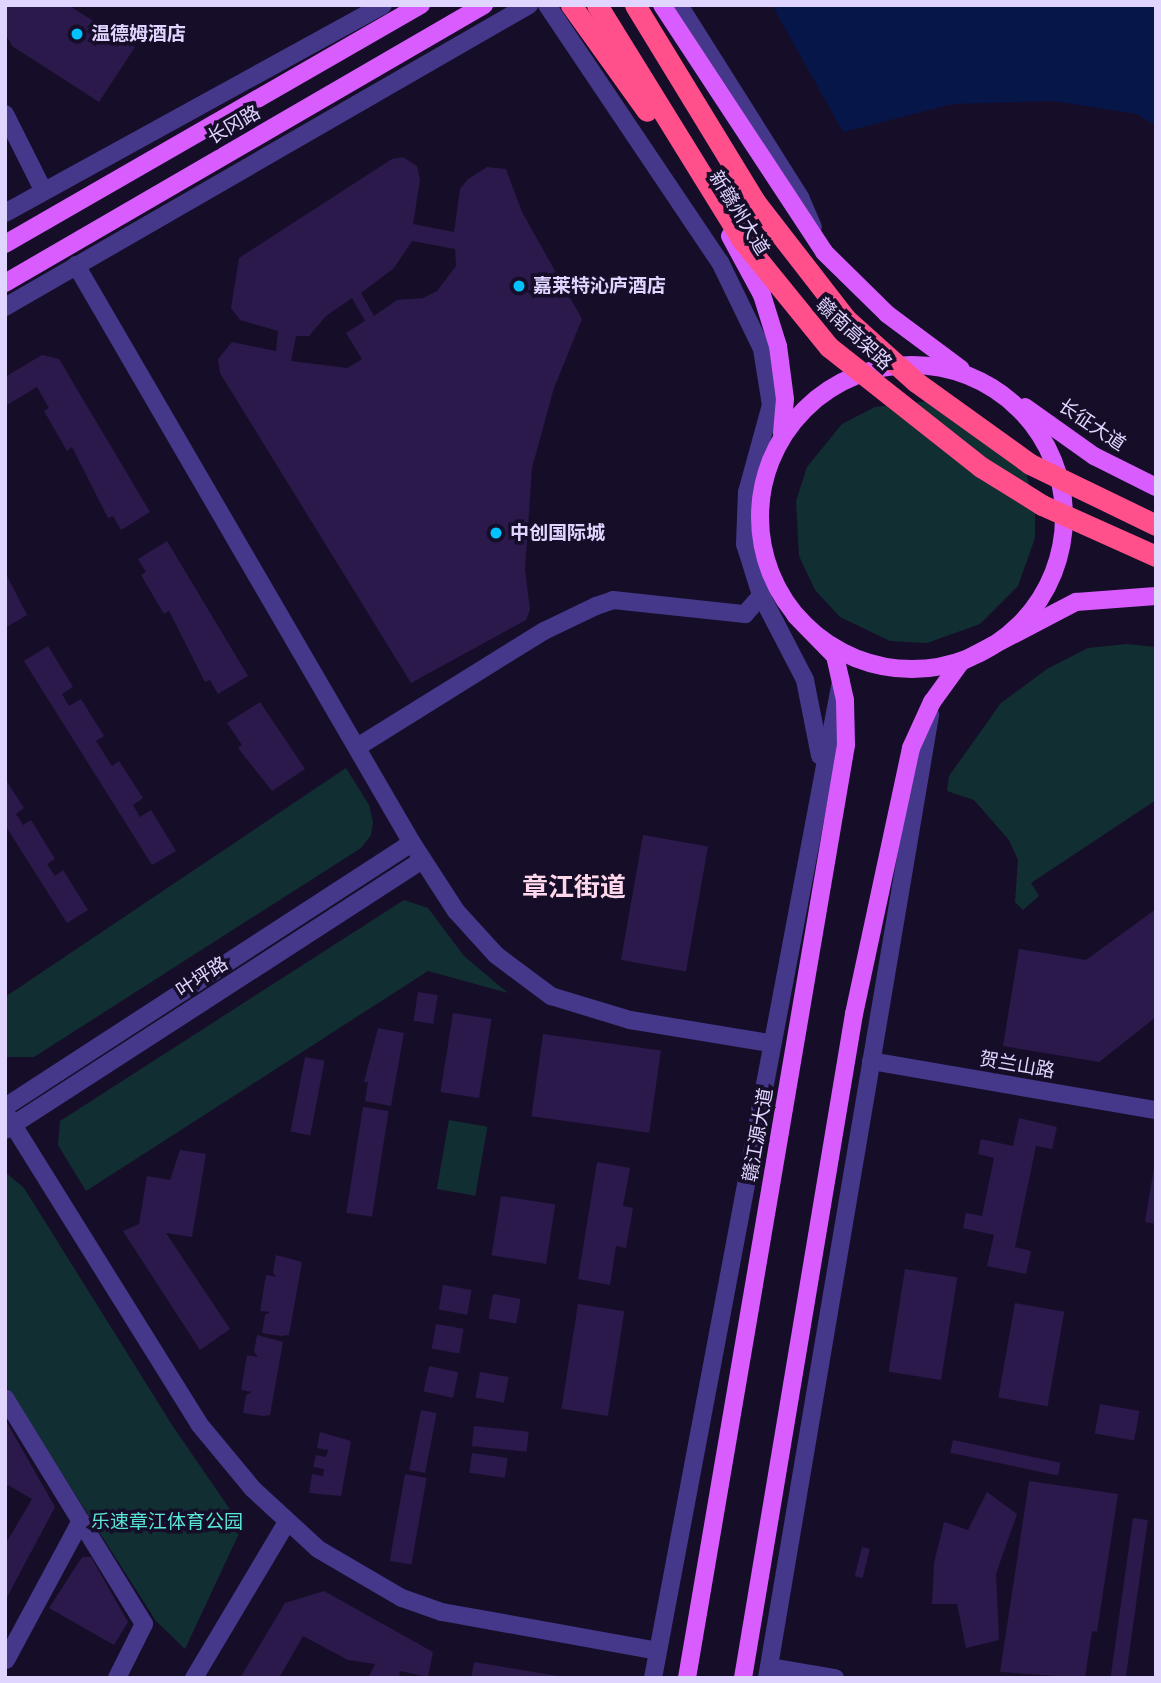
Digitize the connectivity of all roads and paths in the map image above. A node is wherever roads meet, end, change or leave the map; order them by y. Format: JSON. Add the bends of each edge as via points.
{"nodes":[{"id":1,"x":383,"y":5,"type":"edge"},
{"id":2,"x":421,"y":5,"type":"edge"},
{"id":3,"x":484,"y":5,"type":"edge"},
{"id":4,"x":529,"y":5,"type":"edge"},
{"id":5,"x":547,"y":5,"type":"edge"},
{"id":6,"x":570,"y":5,"type":"edge"},
{"id":7,"x":584,"y":5,"type":"edge"},
{"id":8,"x":597,"y":5,"type":"edge"},
{"id":9,"x":635,"y":5,"type":"edge"},
{"id":10,"x":662,"y":5,"type":"edge"},
{"id":11,"x":679,"y":5,"type":"edge"},
{"id":12,"x":5,"y":114,"type":"edge"},
{"id":13,"x":43,"y":190,"type":"junction"},
{"id":14,"x":5,"y":213,"type":"edge"},
{"id":15,"x":742,"y":240,"type":"junction"},
{"id":16,"x":5,"y":244,"type":"edge"},
{"id":17,"x":824,"y":252,"type":"junction"},
{"id":18,"x":76,"y":265,"type":"junction"},
{"id":19,"x":5,"y":283,"type":"edge"},
{"id":20,"x":5,"y":307,"type":"edge"},
{"id":21,"x":967,"y":374,"type":"junction"},
{"id":22,"x":1007,"y":397,"type":"junction"},
{"id":23,"x":769,"y":465,"type":"junction"},
{"id":24,"x":1156,"y":487,"type":"edge"},
{"id":25,"x":1156,"y":525,"type":"edge"},
{"id":26,"x":1156,"y":556,"type":"edge"},
{"id":27,"x":774,"y":581,"type":"junction"},
{"id":28,"x":761,"y":595,"type":"junction"},
{"id":29,"x":1156,"y":596,"type":"edge"},
{"id":30,"x":795,"y":615,"type":"junction"},
{"id":31,"x":1004,"y":639,"type":"junction"},
{"id":32,"x":979,"y":654,"type":"junction"},
{"id":33,"x":841,"y":677,"type":"junction"},
{"id":34,"x":932,"y":702,"type":"junction"},
{"id":35,"x":359,"y":746,"type":"junction"},
{"id":36,"x":821,"y":780,"type":"junction"},
{"id":37,"x":412,"y":843,"type":"junction"},
{"id":38,"x":422,"y":860,"type":"junction"},
{"id":39,"x":769,"y":1043,"type":"junction"},
{"id":40,"x":871,"y":1061,"type":"junction"},
{"id":41,"x":1156,"y":1110,"type":"edge"},
{"id":42,"x":8,"y":1118,"type":"edge"},
{"id":43,"x":5,"y":1398,"type":"edge"},
{"id":44,"x":81,"y":1521,"type":"junction"},
{"id":45,"x":287,"y":1522,"type":"junction"},
{"id":46,"x":658,"y":1651,"type":"junction"},
{"id":47,"x":6,"y":1660,"type":"edge"},
{"id":48,"x":768,"y":1672,"type":"edge"},
{"id":49,"x":117,"y":1678,"type":"edge"},
{"id":50,"x":194,"y":1678,"type":"edge"},
{"id":51,"x":653,"y":1678,"type":"edge"},
{"id":52,"x":687,"y":1678,"type":"edge"},
{"id":53,"x":743,"y":1678,"type":"edge"},
{"id":54,"x":835,"y":1678,"type":"edge"}],
"edges":[{"from":1,"to":13,"type":"street"},
{"from":2,"to":16,"type":"main road","name":"长冈路"},
{"from":3,"to":19,"type":"main road","name":"长冈路"},
{"from":4,"to":18,"type":"street"},
{"from":5,"to":28,"type":"street","via":[[720,262],[762,349],[771,405],[751,471],[745,518],[750,570]]},
{"from":6,"to":15,"type":"highway","bridge":true},
{"from":7,"to":23,"type":"main road","name":"新赣州大道","via":[[762,295],[778,346],[785,399],[785,426]]},
{"from":8,"to":15,"type":"highway","name":"赣南高架路","bridge":true},
{"from":9,"to":25,"type":"highway","name":"赣南高架路","bridge":true,"via":[[756,204],[846,318],[916,382],[1030,464]]},
{"from":10,"to":17,"type":"main road"},
{"from":11,"to":17,"type":"street","via":[[800,197]]},
{"from":12,"to":13,"type":"street"},
{"from":13,"to":14,"type":"street"},
{"from":15,"to":26,"type":"highway","name":"赣南高架路","bridge":true,"via":[[829,347],[929,430],[1042,505]]},
{"from":17,"to":21,"type":"main road","via":[[887,314]]},
{"from":18,"to":20,"type":"street"},
{"from":18,"to":35,"type":"street"},
{"from":21,"to":22,"type":"main road"},
{"from":21,"to":23,"type":"main road","via":[[908,364],[849,378],[800,413]]},
{"from":22,"to":24,"type":"main road","name":"长征大道","via":[[1094,456]]},
{"from":22,"to":31,"type":"main road","via":[[1043,438],[1062,491],[1064,518],[1061,546],[1041,598]]},
{"from":23,"to":27,"type":"main road","via":[[760,523]]},
{"from":27,"to":28,"type":"street"},
{"from":27,"to":30,"type":"main road"},
{"from":28,"to":35,"type":"street","via":[[745,614],[613,600],[596,606],[544,631]]},
{"from":28,"to":36,"type":"street","via":[[806,680]]},
{"from":29,"to":31,"type":"main road","via":[[1076,602]]},
{"from":30,"to":32,"type":"main road","via":[[815,635],[866,663],[923,670]]},
{"from":30,"to":33,"type":"main road","name":"赣江源大道","via":[[835,656]]},
{"from":31,"to":32,"type":"main road"},
{"from":32,"to":34,"type":"main road","via":[[961,662]]},
{"from":33,"to":36,"type":"street"},
{"from":33,"to":52,"type":"main road","name":"赣江源大道","via":[[847,722],[844,768]]},
{"from":34,"to":40,"type":"street"},
{"from":34,"to":53,"type":"main road","via":[[904,772],[854,1014]]},
{"from":35,"to":37,"type":"street"},
{"from":36,"to":39,"type":"street"},
{"from":37,"to":38,"type":"street"},
{"from":37,"to":42,"type":"street","name":"叶坪路"},
{"from":38,"to":39,"type":"street","via":[[456,911],[496,955],[551,996],[630,1020]]},
{"from":38,"to":42,"type":"street","name":"叶坪路"},
{"from":39,"to":46,"type":"street"},
{"from":40,"to":41,"type":"street","name":"贺兰山路"},
{"from":40,"to":48,"type":"street"},
{"from":42,"to":45,"type":"street","via":[[199,1424]]},
{"from":43,"to":44,"type":"street"},
{"from":44,"to":47,"type":"street"},
{"from":44,"to":49,"type":"street","via":[[144,1624]]},
{"from":45,"to":46,"type":"street","via":[[318,1549],[402,1598],[473,1619]]},
{"from":45,"to":50,"type":"street"},
{"from":46,"to":51,"type":"street"},
{"from":48,"to":54,"type":"street"}]}
